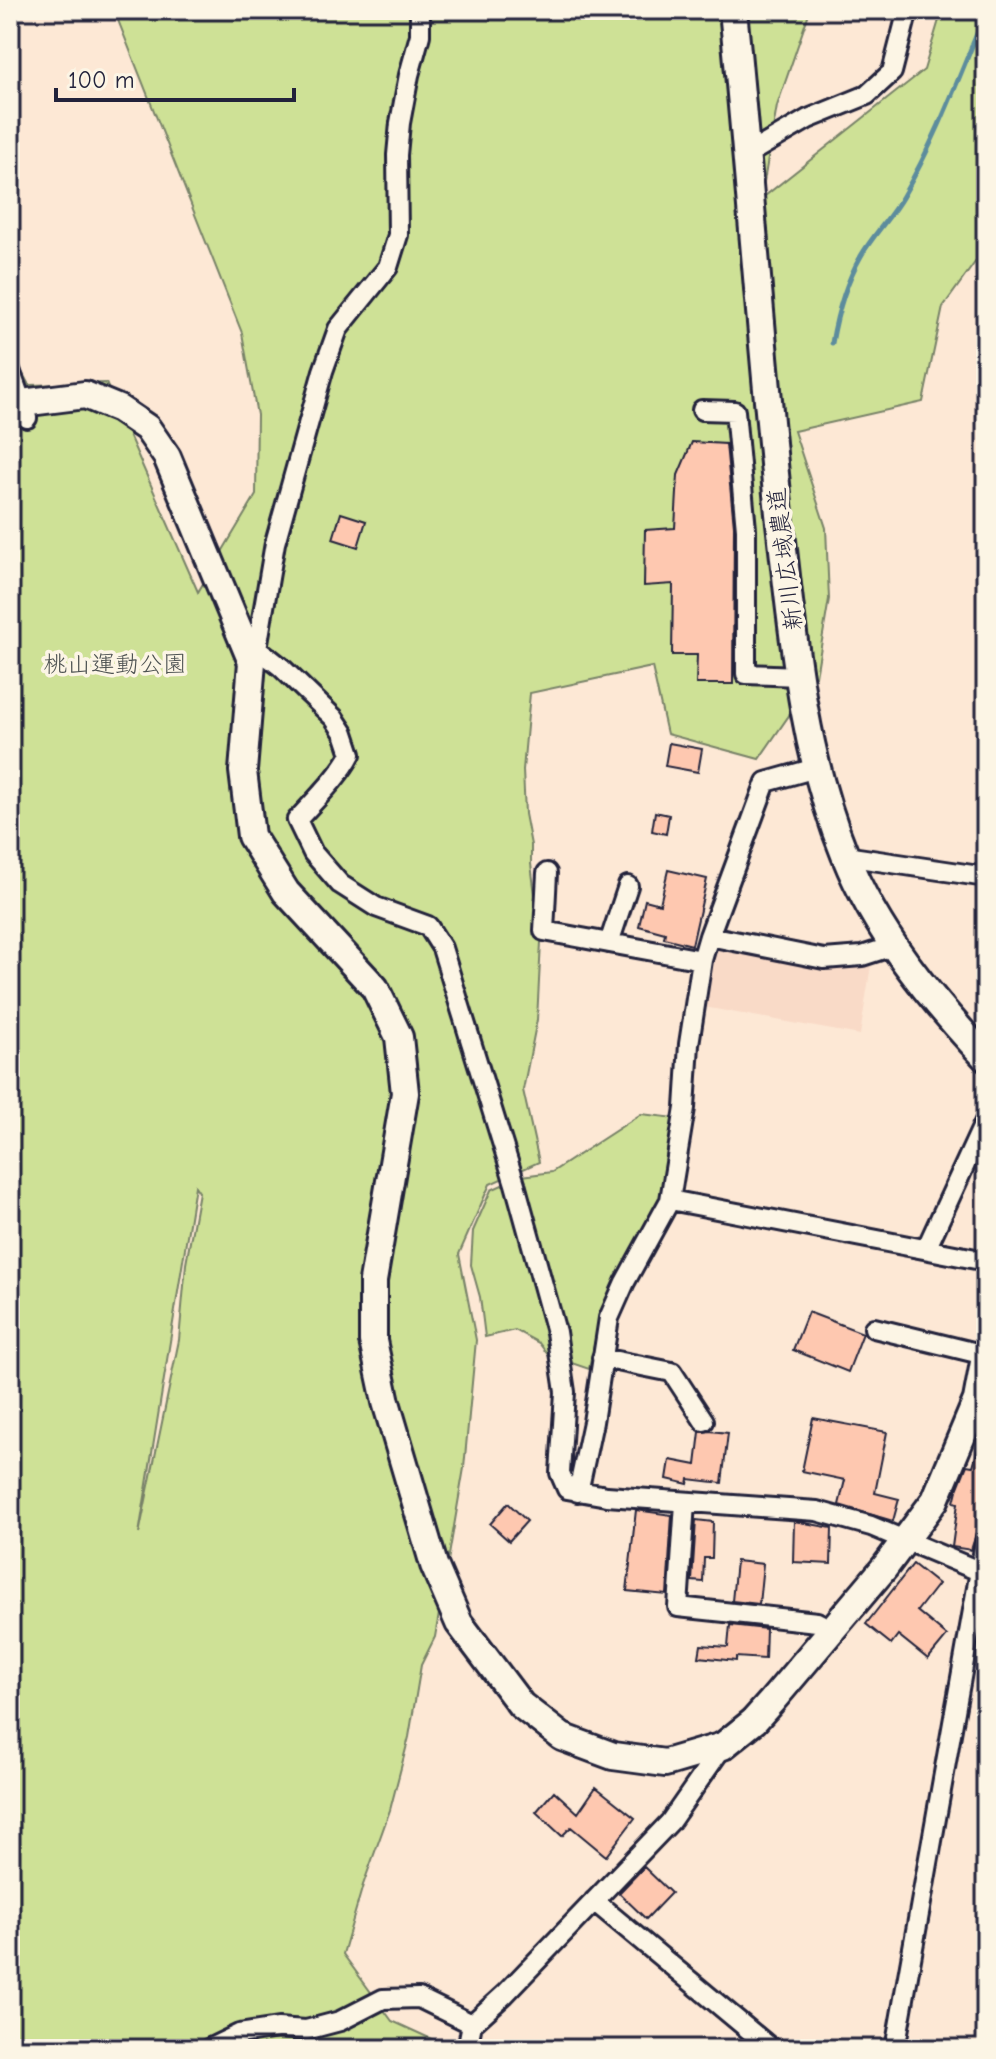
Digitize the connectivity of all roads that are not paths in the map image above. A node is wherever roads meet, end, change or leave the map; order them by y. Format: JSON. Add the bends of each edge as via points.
{"nodes":[{"id":1,"x":420,"y":10,"type":"edge"},
{"id":2,"x":733,"y":10,"type":"edge"},
{"id":3,"x":908,"y":10,"type":"edge"},
{"id":4,"x":748,"y":154,"type":"junction"},
{"id":5,"x":10,"y":370,"type":"edge"},
{"id":6,"x":702,"y":410,"type":"dead end"},
{"id":7,"x":17,"y":415,"type":"edge"},
{"id":8,"x":258,"y":649,"type":"junction"},
{"id":9,"x":799,"y":676,"type":"junction"},
{"id":10,"x":247,"y":702,"type":"junction"},
{"id":11,"x":816,"y":768,"type":"junction"},
{"id":12,"x":845,"y":856,"type":"junction"},
{"id":13,"x":547,"y":873,"type":"dead end"},
{"id":14,"x":986,"y":877,"type":"edge"},
{"id":15,"x":628,"y":886,"type":"dead end"},
{"id":16,"x":709,"y":936,"type":"junction"},
{"id":17,"x":609,"y":943,"type":"junction"},
{"id":18,"x":893,"y":946,"type":"junction"},
{"id":19,"x":702,"y":960,"type":"junction"},
{"id":20,"x":986,"y":1058,"type":"edge"},
{"id":21,"x":986,"y":1119,"type":"edge"},
{"id":22,"x":670,"y":1200,"type":"junction"},
{"id":23,"x":926,"y":1249,"type":"junction"},
{"id":24,"x":986,"y":1261,"type":"edge"},
{"id":25,"x":874,"y":1328,"type":"dead end"},
{"id":26,"x":986,"y":1355,"type":"edge"},
{"id":27,"x":602,"y":1358,"type":"junction"},
{"id":28,"x":704,"y":1421,"type":"dead end"},
{"id":29,"x":578,"y":1492,"type":"junction"},
{"id":30,"x":685,"y":1503,"type":"junction"},
{"id":31,"x":986,"y":1537,"type":"edge"},
{"id":32,"x":906,"y":1541,"type":"junction"},
{"id":33,"x":982,"y":1572,"type":"edge"},
{"id":34,"x":831,"y":1629,"type":"junction"},
{"id":35,"x":723,"y":1746,"type":"junction"},
{"id":36,"x":594,"y":1901,"type":"junction"},
{"id":37,"x":472,"y":2024,"type":"junction"},
{"id":38,"x":208,"y":2049,"type":"edge"},
{"id":39,"x":467,"y":2049,"type":"edge"},
{"id":40,"x":772,"y":2049,"type":"edge"},
{"id":41,"x":895,"y":2049,"type":"edge"}],
"edges":[{"from":1,"to":8,"type":"street","via":[[420,35],[400,123],[398,235],[388,267],[338,329],[323,371],[275,543]]},
{"from":2,"to":4,"type":"street","name":"新川広域農道"},
{"from":3,"to":4,"type":"street","via":[[892,72],[867,95],[808,119]]},
{"from":4,"to":9,"type":"street","name":"新川広域農道","via":[[773,456]]},
{"from":5,"to":7,"type":"street"},
{"from":6,"to":9,"type":"street","via":[[735,411],[746,529],[746,674]]},
{"from":7,"to":10,"type":"street","via":[[83,412],[135,440],[153,465]]},
{"from":8,"to":10,"type":"street"},
{"from":8,"to":29,"type":"street","via":[[334,718],[351,754],[343,771],[297,820],[313,853],[340,884],[376,907],[428,926],[442,948],[556,1332],[565,1392],[560,1473],[567,1489]]},
{"from":9,"to":11,"type":"street","name":"新川広域農道"},
{"from":10,"to":35,"type":"street","via":[[243,771],[251,836],[286,892],[375,988],[399,1037],[405,1093],[373,1281],[373,1341],[434,1565],[459,1623],[521,1705],[562,1737],[613,1756],[665,1763]]},
{"from":11,"to":12,"type":"street","name":"新川広域農道"},
{"from":11,"to":16,"type":"street","via":[[766,782]]},
{"from":12,"to":14,"type":"street"},
{"from":12,"to":18,"type":"street","name":"新川広域農道"},
{"from":13,"to":17,"type":"street","via":[[544,931]]},
{"from":15,"to":17,"type":"street"},
{"from":16,"to":18,"type":"street","via":[[824,959],[862,956]]},
{"from":16,"to":19,"type":"street"},
{"from":17,"to":19,"type":"street"},
{"from":18,"to":20,"type":"street","name":"新川広域農道"},
{"from":19,"to":22,"type":"street"},
{"from":21,"to":23,"type":"street"},
{"from":22,"to":23,"type":"street"},
{"from":22,"to":27,"type":"street","via":[[609,1318]]},
{"from":23,"to":24,"type":"street"},
{"from":25,"to":26,"type":"street"},
{"from":26,"to":32,"type":"street","via":[[977,1400],[959,1447],[935,1500]]},
{"from":27,"to":28,"type":"street","via":[[672,1372]]},
{"from":27,"to":29,"type":"street"},
{"from":29,"to":30,"type":"street"},
{"from":30,"to":32,"type":"street","via":[[817,1511]]},
{"from":30,"to":34,"type":"street","via":[[678,1607],[817,1622]]},
{"from":31,"to":33,"type":"street"},
{"from":32,"to":33,"type":"street"},
{"from":32,"to":34,"type":"street"},
{"from":33,"to":41,"type":"street"},
{"from":34,"to":35,"type":"street","via":[[754,1721]]},
{"from":35,"to":36,"type":"street","via":[[670,1822]]},
{"from":36,"to":37,"type":"street"},
{"from":36,"to":40,"type":"street"},
{"from":37,"to":38,"type":"street","via":[[419,1998],[383,1999],[340,2021],[306,2030],[239,2034]]},
{"from":37,"to":39,"type":"street"}]}
